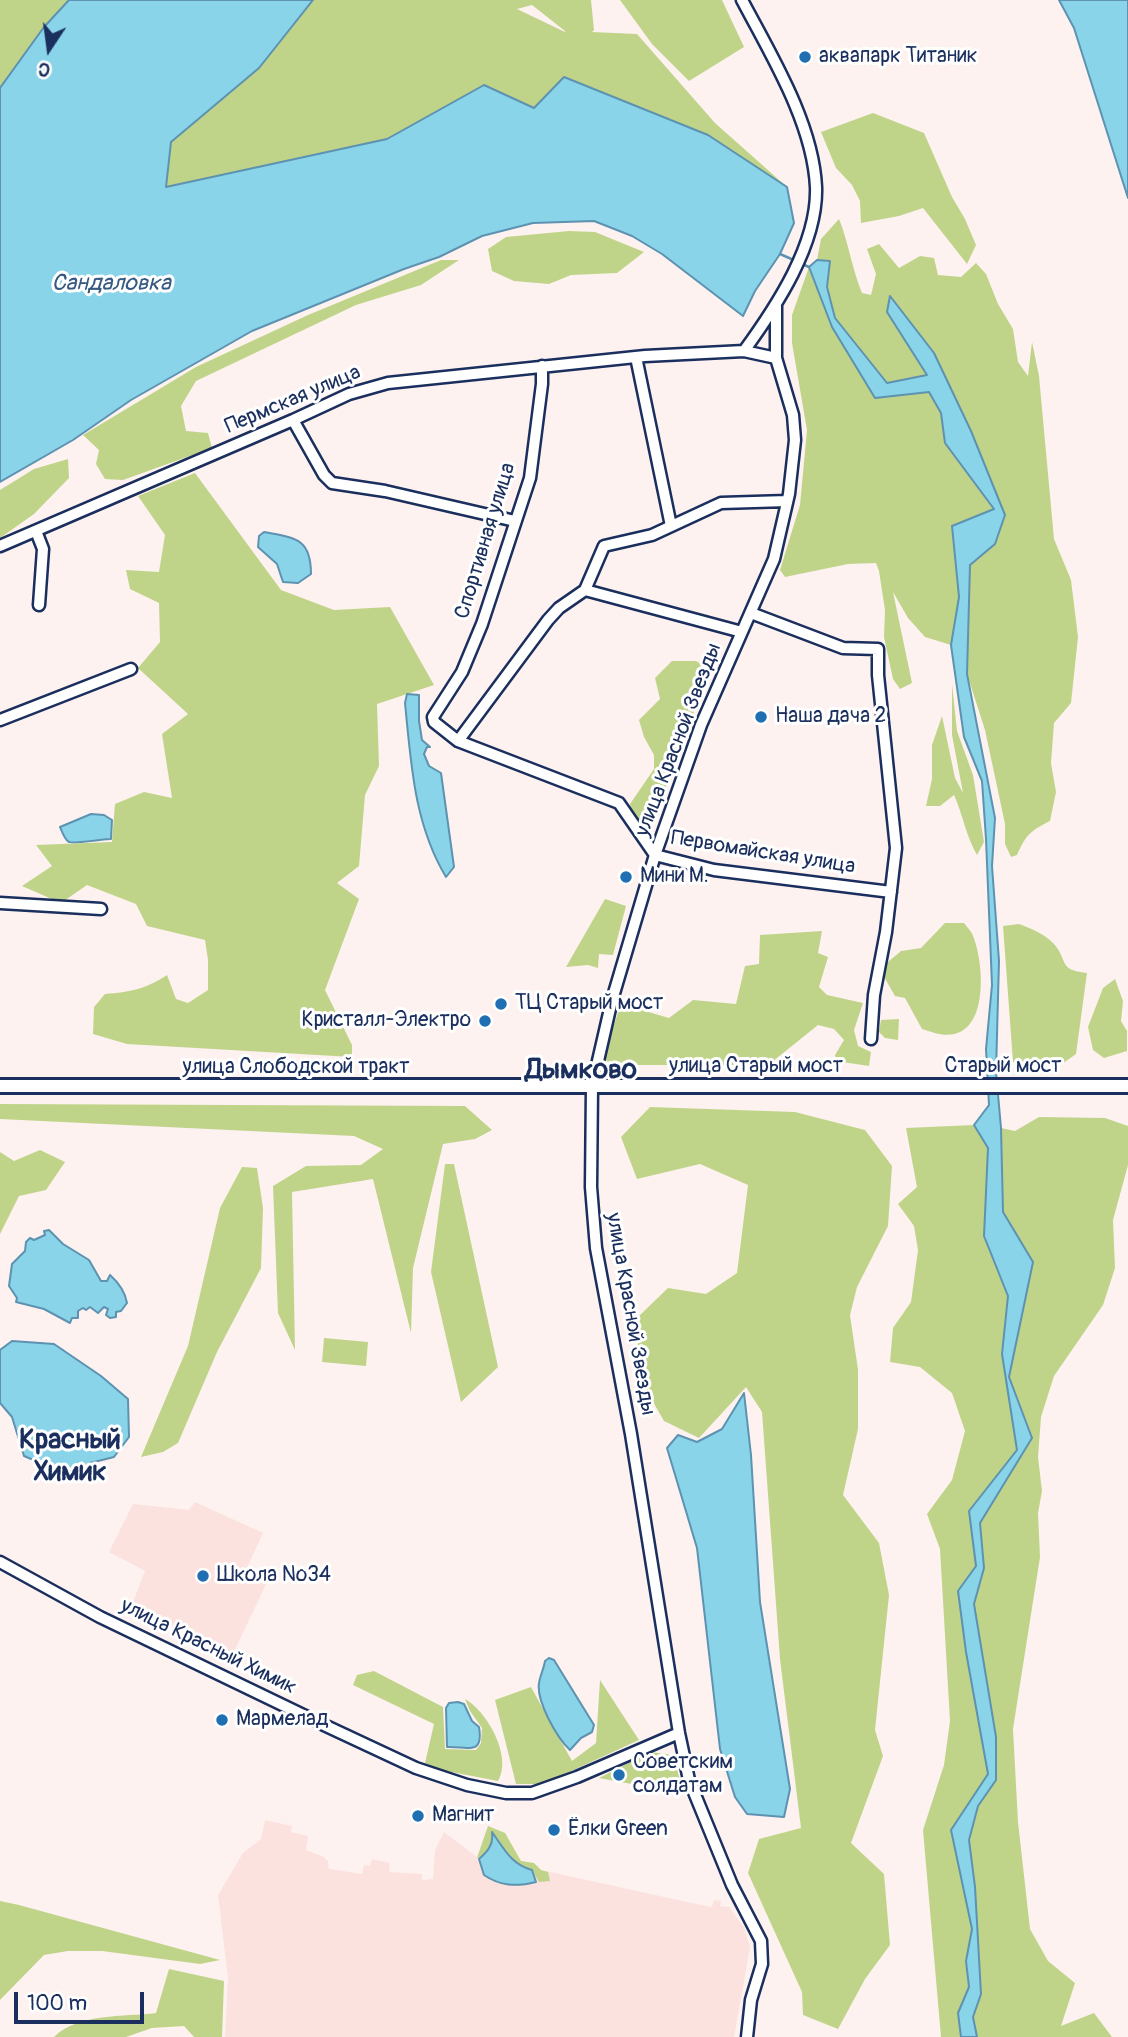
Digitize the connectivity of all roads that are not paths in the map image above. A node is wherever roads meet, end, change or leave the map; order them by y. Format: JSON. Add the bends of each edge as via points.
{"nodes":[{"id":1,"x":742,"y":0,"type":"edge"},
{"id":2,"x":776,"y":306,"type":"junction"},
{"id":3,"x":744,"y":351,"type":"junction"},
{"id":4,"x":636,"y":357,"type":"junction"},
{"id":5,"x":775,"y":358,"type":"junction"},
{"id":6,"x":542,"y":366,"type":"junction"},
{"id":7,"x":293,"y":421,"type":"junction"},
{"id":8,"x":788,"y":501,"type":"junction"},
{"id":9,"x":515,"y":521,"type":"junction"},
{"id":10,"x":671,"y":526,"type":"junction"},
{"id":11,"x":36,"y":531,"type":"junction"},
{"id":12,"x":0,"y":546,"type":"edge"},
{"id":13,"x":585,"y":590,"type":"junction"},
{"id":14,"x":39,"y":605,"type":"dead end"},
{"id":15,"x":751,"y":613,"type":"junction"},
{"id":16,"x":742,"y":632,"type":"junction"},
{"id":17,"x":131,"y":669,"type":"dead end"},
{"id":18,"x":0,"y":720,"type":"edge"},
{"id":19,"x":458,"y":741,"type":"junction"},
{"id":20,"x":655,"y":855,"type":"junction"},
{"id":21,"x":891,"y":892,"type":"junction"},
{"id":22,"x":0,"y":903,"type":"edge"},
{"id":23,"x":101,"y":909,"type":"dead end"},
{"id":24,"x":871,"y":1039,"type":"dead end"},
{"id":25,"x":0,"y":1086,"type":"edge"},
{"id":26,"x":878,"y":1086,"type":"joint"},
{"id":27,"x":1128,"y":1086,"type":"edge"},
{"id":28,"x":592,"y":1087,"type":"junction"},
{"id":29,"x":0,"y":1562,"type":"edge"},
{"id":30,"x":678,"y":1733,"type":"junction"},
{"id":31,"x":747,"y":2037,"type":"edge"}],
"edges":[{"from":1,"to":2,"type":"street","via":[[796,104],[816,187],[807,238]]},
{"from":2,"to":3,"type":"street"},
{"from":2,"to":5,"type":"street","name":"улица Красной Звезды"},
{"from":3,"to":4,"type":"street","name":"Пермская улица"},
{"from":3,"to":5,"type":"street","name":"Пермская улица"},
{"from":4,"to":6,"type":"street","name":"Пермская улица"},
{"from":4,"to":10,"type":"street"},
{"from":5,"to":8,"type":"street","name":"улица Красной Звезды","via":[[793,415]]},
{"from":6,"to":7,"type":"street","name":"Пермская улица","via":[[388,383],[349,394]]},
{"from":6,"to":9,"type":"street","name":"Спортивная улица","via":[[530,478]]},
{"from":7,"to":9,"type":"street","via":[[332,483]]},
{"from":7,"to":11,"type":"street","name":"Пермская улица"},
{"from":8,"to":10,"type":"street","via":[[721,503]]},
{"from":8,"to":15,"type":"street","name":"улица Красной Звезды","via":[[774,559]]},
{"from":9,"to":19,"type":"street","name":"Спортивная улица","via":[[462,672],[433,717],[435,724]]},
{"from":10,"to":13,"type":"street","via":[[604,546]]},
{"from":11,"to":12,"type":"street","name":"Пермская улица"},
{"from":11,"to":14,"type":"street","via":[[43,549]]},
{"from":13,"to":16,"type":"street"},
{"from":13,"to":19,"type":"street","via":[[548,620]]},
{"from":15,"to":16,"type":"street","name":"улица Красной Звезды"},
{"from":15,"to":21,"type":"street","via":[[843,648],[878,649],[896,848]]},
{"from":16,"to":20,"type":"street","name":"улица Красной Звезды","via":[[701,725]]},
{"from":17,"to":18,"type":"street"},
{"from":19,"to":20,"type":"street","name":"Первомайская улица","via":[[619,803]]},
{"from":20,"to":21,"type":"street","name":"Первомайская улица","via":[[714,870]]},
{"from":20,"to":28,"type":"street","name":"улица Красной Звезды"},
{"from":21,"to":24,"type":"street"},
{"from":22,"to":23,"type":"street"},
{"from":25,"to":28,"type":"main road","name":"улица Слободской тракт"},
{"from":26,"to":27,"type":"main road","name":"Старый мост"},
{"from":26,"to":28,"type":"main road","name":"улица Старый мост"},
{"from":28,"to":30,"type":"street","name":"улица Красной Звезды","via":[[596,1248],[631,1434]]},
{"from":29,"to":30,"type":"street","name":"улица Красный Химик","via":[[100,1617],[324,1725],[416,1768],[467,1785],[532,1793]]},
{"from":30,"to":31,"type":"street","name":"улица Красной Звезды","via":[[689,1780],[728,1876],[761,1941],[762,1964],[751,2000]]}]}
